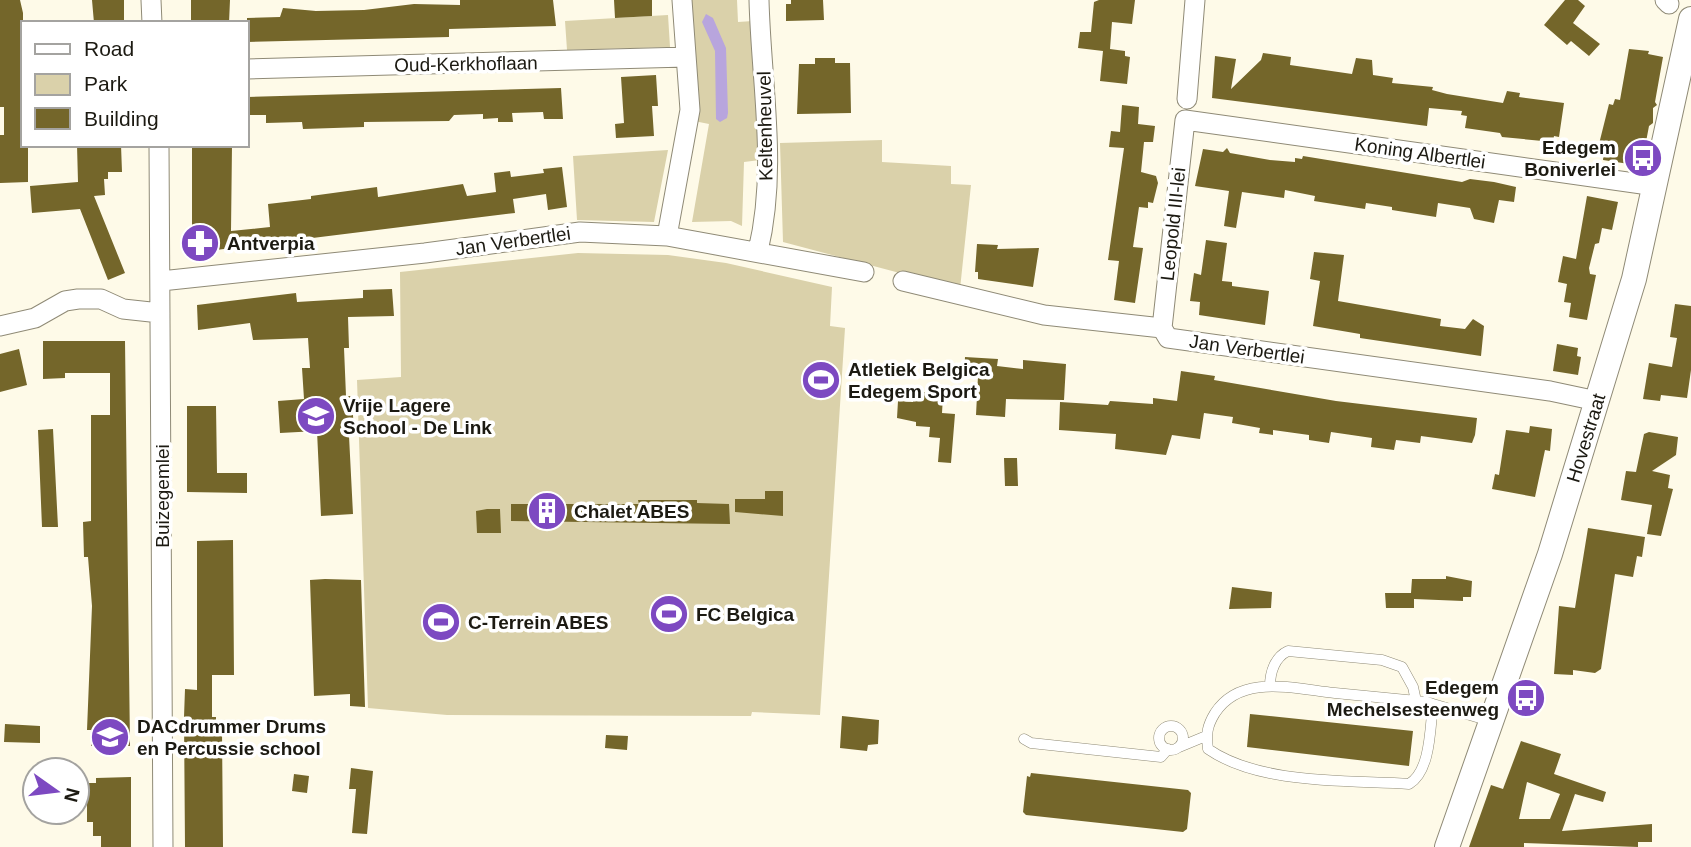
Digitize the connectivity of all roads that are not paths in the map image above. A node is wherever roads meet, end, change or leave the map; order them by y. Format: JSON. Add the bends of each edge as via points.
{"nodes":[{"id":1,"x":151,"y":0,"type":"edge"},
{"id":2,"x":682,"y":0,"type":"edge"},
{"id":3,"x":759,"y":0,"type":"edge"},
{"id":4,"x":1195,"y":0,"type":"edge"},
{"id":5,"x":1691,"y":19,"type":"edge"},
{"id":6,"x":152,"y":21,"type":"edge"},
{"id":7,"x":686,"y":57,"type":"junction"},
{"id":8,"x":248,"y":69,"type":"edge"},
{"id":9,"x":1187,"y":100,"type":"dead end"},
{"id":10,"x":1185,"y":120,"type":"joint"},
{"id":11,"x":159,"y":147,"type":"edge"},
{"id":12,"x":1656,"y":186,"type":"junction"},
{"id":13,"x":667,"y":236,"type":"junction"},
{"id":14,"x":758,"y":251,"type":"junction"},
{"id":15,"x":864,"y":272,"type":"dead end"},
{"id":16,"x":161,"y":281,"type":"junction"},
{"id":17,"x":903,"y":281,"type":"dead end"},
{"id":18,"x":160,"y":313,"type":"junction"},
{"id":19,"x":0,"y":326,"type":"edge"},
{"id":20,"x":1162,"y":328,"type":"junction"},
{"id":21,"x":1597,"y":401,"type":"junction"},
{"id":22,"x":1270,"y":686,"type":"junction"},
{"id":23,"x":1416,"y":701,"type":"junction"},
{"id":24,"x":1433,"y":704,"type":"junction"},
{"id":25,"x":1491,"y":721,"type":"junction"},
{"id":26,"x":1206,"y":736,"type":"junction"},
{"id":27,"x":1024,"y":739,"type":"dead end"},
{"id":28,"x":163,"y":847,"type":"edge"},
{"id":29,"x":1447,"y":847,"type":"edge"}],
"edges":[{"from":1,"to":6,"type":"street"},
{"from":2,"to":7,"type":"street"},
{"from":3,"to":14,"type":"street","name":"Keltenheuvel","via":[[767,211]]},
{"from":4,"to":9,"type":"street"},
{"from":5,"to":12,"type":"street","name":"Hovestraat"},
{"from":7,"to":8,"type":"street","name":"Oud-Kerkhoflaan"},
{"from":7,"to":13,"type":"street","via":[[690,110]]},
{"from":10,"to":12,"type":"street","name":"Koning Albertlei"},
{"from":10,"to":20,"type":"street","name":"Leopold III-lei"},
{"from":11,"to":16,"type":"street","name":"Buizegemlei"},
{"from":12,"to":21,"type":"street","name":"Hovestraat"},
{"from":13,"to":14,"type":"street","name":"Jan Verbertlei"},
{"from":13,"to":16,"type":"street","name":"Jan Verbertlei","via":[[580,232]]},
{"from":14,"to":15,"type":"street","name":"Jan Verbertlei"},
{"from":16,"to":18,"type":"street","name":"Buizegemlei"},
{"from":17,"to":20,"type":"street","name":"Jan Verbertlei","via":[[1044,314]]},
{"from":18,"to":19,"type":"street","via":[[122,309],[101,299],[78,299],[35,318]]},
{"from":18,"to":28,"type":"street","name":"Buizegemlei"},
{"from":20,"to":21,"type":"street","name":"Jan Verbertlei","via":[[1168,338]]},
{"from":21,"to":25,"type":"street","name":"Hovestraat"},
{"from":22,"to":23,"type":"lane"},
{"from":22,"to":23,"type":"lane","via":[[1273,667],[1288,651],[1382,660],[1402,667]]},
{"from":22,"to":26,"type":"lane","via":[[1236,692],[1224,700]]},
{"from":23,"to":24,"type":"lane"},
{"from":24,"to":25,"type":"lane"},
{"from":24,"to":26,"type":"lane","via":[[1422,770],[1409,784],[1242,767],[1208,749]]},
{"from":25,"to":29,"type":"street","name":"Hovestraat"},
{"from":26,"to":27,"type":"lane","via":[[1161,757]]}]}
